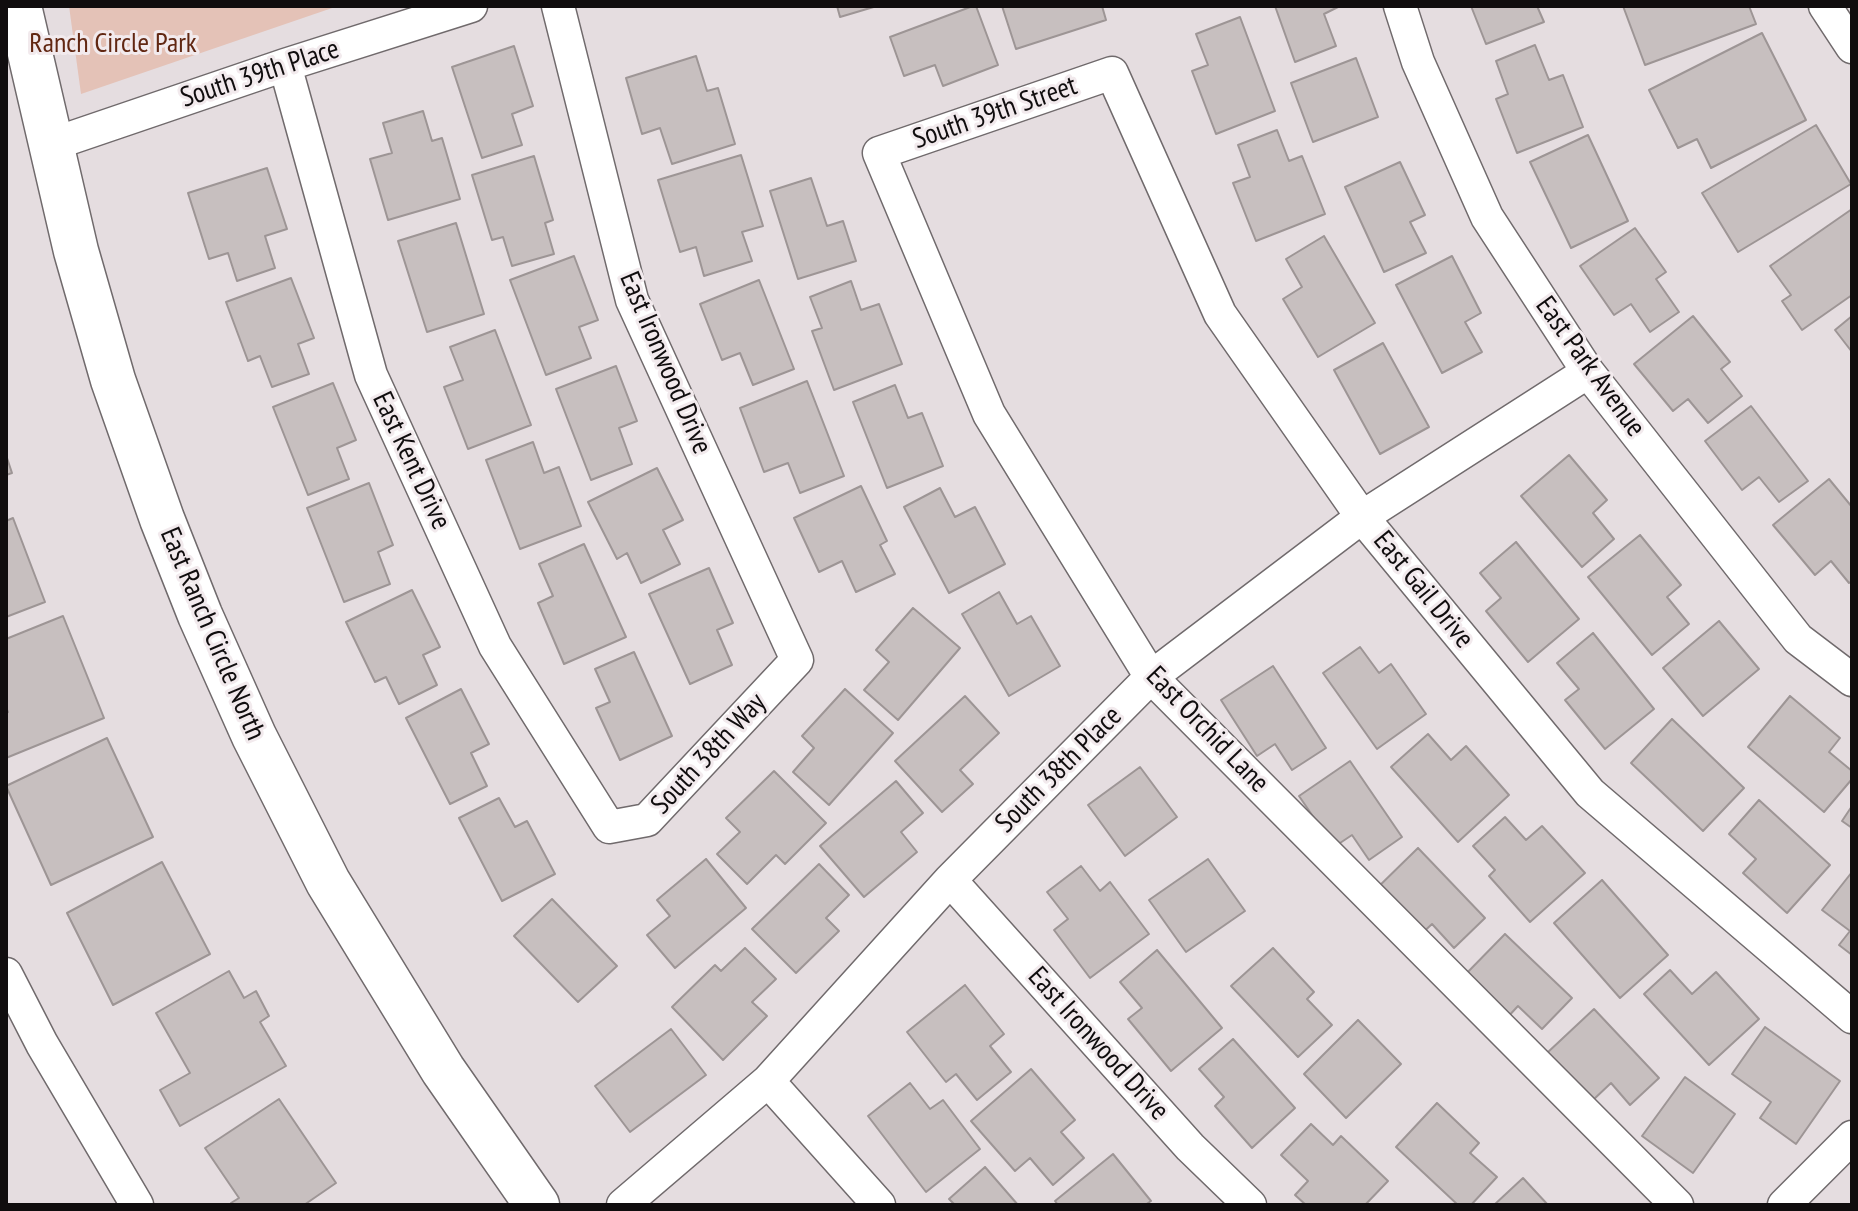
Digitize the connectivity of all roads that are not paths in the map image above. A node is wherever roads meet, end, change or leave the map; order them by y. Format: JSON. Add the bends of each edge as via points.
{"nodes":[{"id":1,"x":19,"y":6,"type":"edge"},
{"id":2,"x":471,"y":6,"type":"edge"},
{"id":3,"x":558,"y":6,"type":"edge"},
{"id":4,"x":1400,"y":6,"type":"edge"},
{"id":5,"x":1825,"y":6,"type":"edge"},
{"id":6,"x":1852,"y":47,"type":"edge"},
{"id":7,"x":285,"y":65,"type":"junction"},
{"id":8,"x":1112,"y":73,"type":"joint"},
{"id":9,"x":50,"y":145,"type":"junction"},
{"id":10,"x":879,"y":153,"type":"joint"},
{"id":11,"x":1588,"y":372,"type":"junction"},
{"id":12,"x":1362,"y":517,"type":"junction"},
{"id":13,"x":797,"y":660,"type":"joint"},
{"id":14,"x":1151,"y":677,"type":"junction"},
{"id":15,"x":1852,"y":680,"type":"edge"},
{"id":16,"x":609,"y":827,"type":"joint"},
{"id":17,"x":950,"y":880,"type":"junction"},
{"id":18,"x":6,"y":974,"type":"edge"},
{"id":19,"x":1852,"y":1017,"type":"edge"},
{"id":20,"x":768,"y":1081,"type":"junction"},
{"id":21,"x":1852,"y":1137,"type":"edge"},
{"id":22,"x":137,"y":1205,"type":"edge"},
{"id":23,"x":537,"y":1205,"type":"edge"},
{"id":24,"x":623,"y":1205,"type":"edge"},
{"id":25,"x":879,"y":1205,"type":"edge"},
{"id":26,"x":1250,"y":1205,"type":"edge"},
{"id":27,"x":1677,"y":1205,"type":"edge"},
{"id":28,"x":1784,"y":1205,"type":"edge"}],
"edges":[{"from":1,"to":9,"type":"street","name":"East Ranch Circle North"},
{"from":2,"to":7,"type":"street","name":"South 39th Place"},
{"from":3,"to":13,"type":"street","name":"East Ironwood Drive","via":[[632,300]]},
{"from":4,"to":11,"type":"street","name":"East Park Avenue","via":[[1418,62],[1487,217]]},
{"from":5,"to":6,"type":"street"},
{"from":7,"to":9,"type":"street","name":"South 39th Place"},
{"from":7,"to":16,"type":"street","name":"East Kent Drive","via":[[371,375],[495,646]]},
{"from":8,"to":10,"type":"street","name":"South 39th Street"},
{"from":8,"to":12,"type":"street","name":"East Gail Drive","via":[[1220,314]]},
{"from":9,"to":23,"type":"street","name":"East Ranch Circle North","via":[[113,380],[200,615],[254,736],[377,966]]},
{"from":10,"to":14,"type":"street","name":"East Orchid Lane","via":[[989,414]]},
{"from":11,"to":12,"type":"street","name":"South 38th Place"},
{"from":11,"to":15,"type":"street","name":"East Park Avenue","via":[[1798,639]]},
{"from":12,"to":14,"type":"street","name":"South 38th Place"},
{"from":12,"to":19,"type":"street","name":"East Gail Drive","via":[[1590,793]]},
{"from":13,"to":16,"type":"street","name":"South 38th Way","via":[[647,820]]},
{"from":14,"to":17,"type":"street","name":"South 38th Place"},
{"from":14,"to":27,"type":"street","name":"East Orchid Lane"},
{"from":17,"to":20,"type":"street","name":"South 38th Place"},
{"from":17,"to":26,"type":"street","name":"East Ironwood Drive","via":[[1190,1147]]},
{"from":18,"to":22,"type":"street"},
{"from":20,"to":24,"type":"street","name":"South 38th Place"},
{"from":20,"to":25,"type":"street"},
{"from":21,"to":28,"type":"street"}]}
